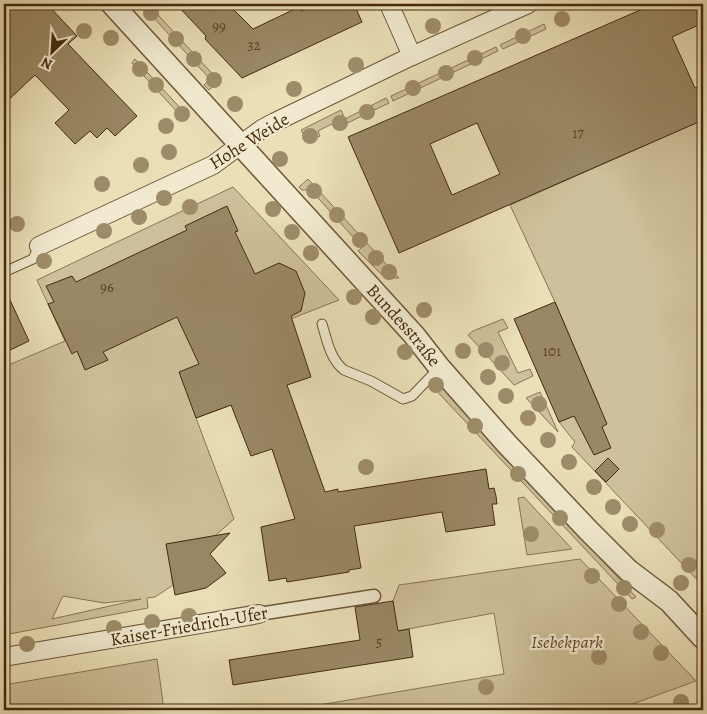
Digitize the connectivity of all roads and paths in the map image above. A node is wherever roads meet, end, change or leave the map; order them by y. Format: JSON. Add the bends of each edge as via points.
{"nodes":[{"id":1,"x":112,"y":4,"type":"edge"},
{"id":2,"x":389,"y":4,"type":"edge"},
{"id":3,"x":528,"y":4,"type":"edge"},
{"id":4,"x":412,"y":56,"type":"junction"},
{"id":5,"x":240,"y":146,"type":"junction"},
{"id":6,"x":39,"y":246,"type":"joint"},
{"id":7,"x":4,"y":272,"type":"edge"},
{"id":8,"x":322,"y":324,"type":"dead end"},
{"id":9,"x":439,"y":367,"type":"junction"},
{"id":10,"x":374,"y":596,"type":"dead end"},
{"id":11,"x":259,"y":614,"type":"joint"},
{"id":12,"x":703,"y":638,"type":"edge"},
{"id":13,"x":4,"y":657,"type":"edge"}],
"edges":[{"from":1,"to":5,"type":"street","name":"Bundesstraße"},
{"from":2,"to":4,"type":"street"},
{"from":3,"to":4,"type":"street","name":"Hohe Weide"},
{"from":4,"to":5,"type":"street","name":"Hohe Weide","via":[[275,122]]},
{"from":5,"to":6,"type":"street","name":"Hohe Weide","via":[[199,172]]},
{"from":5,"to":9,"type":"street","name":"Bundesstraße","via":[[414,335]]},
{"from":6,"to":7,"type":"lane","name":"Hohe Weide","via":[[33,259]]},
{"from":8,"to":9,"type":"lane","via":[[339,366],[403,399],[412,396]]},
{"from":9,"to":12,"type":"street","name":"Bundesstraße","via":[[612,555],[669,601]]},
{"from":10,"to":11,"type":"street","name":"Kaiser-Friedrich-Ufer"},
{"from":11,"to":13,"type":"street","name":"Kaiser-Friedrich-Ufer"}]}
